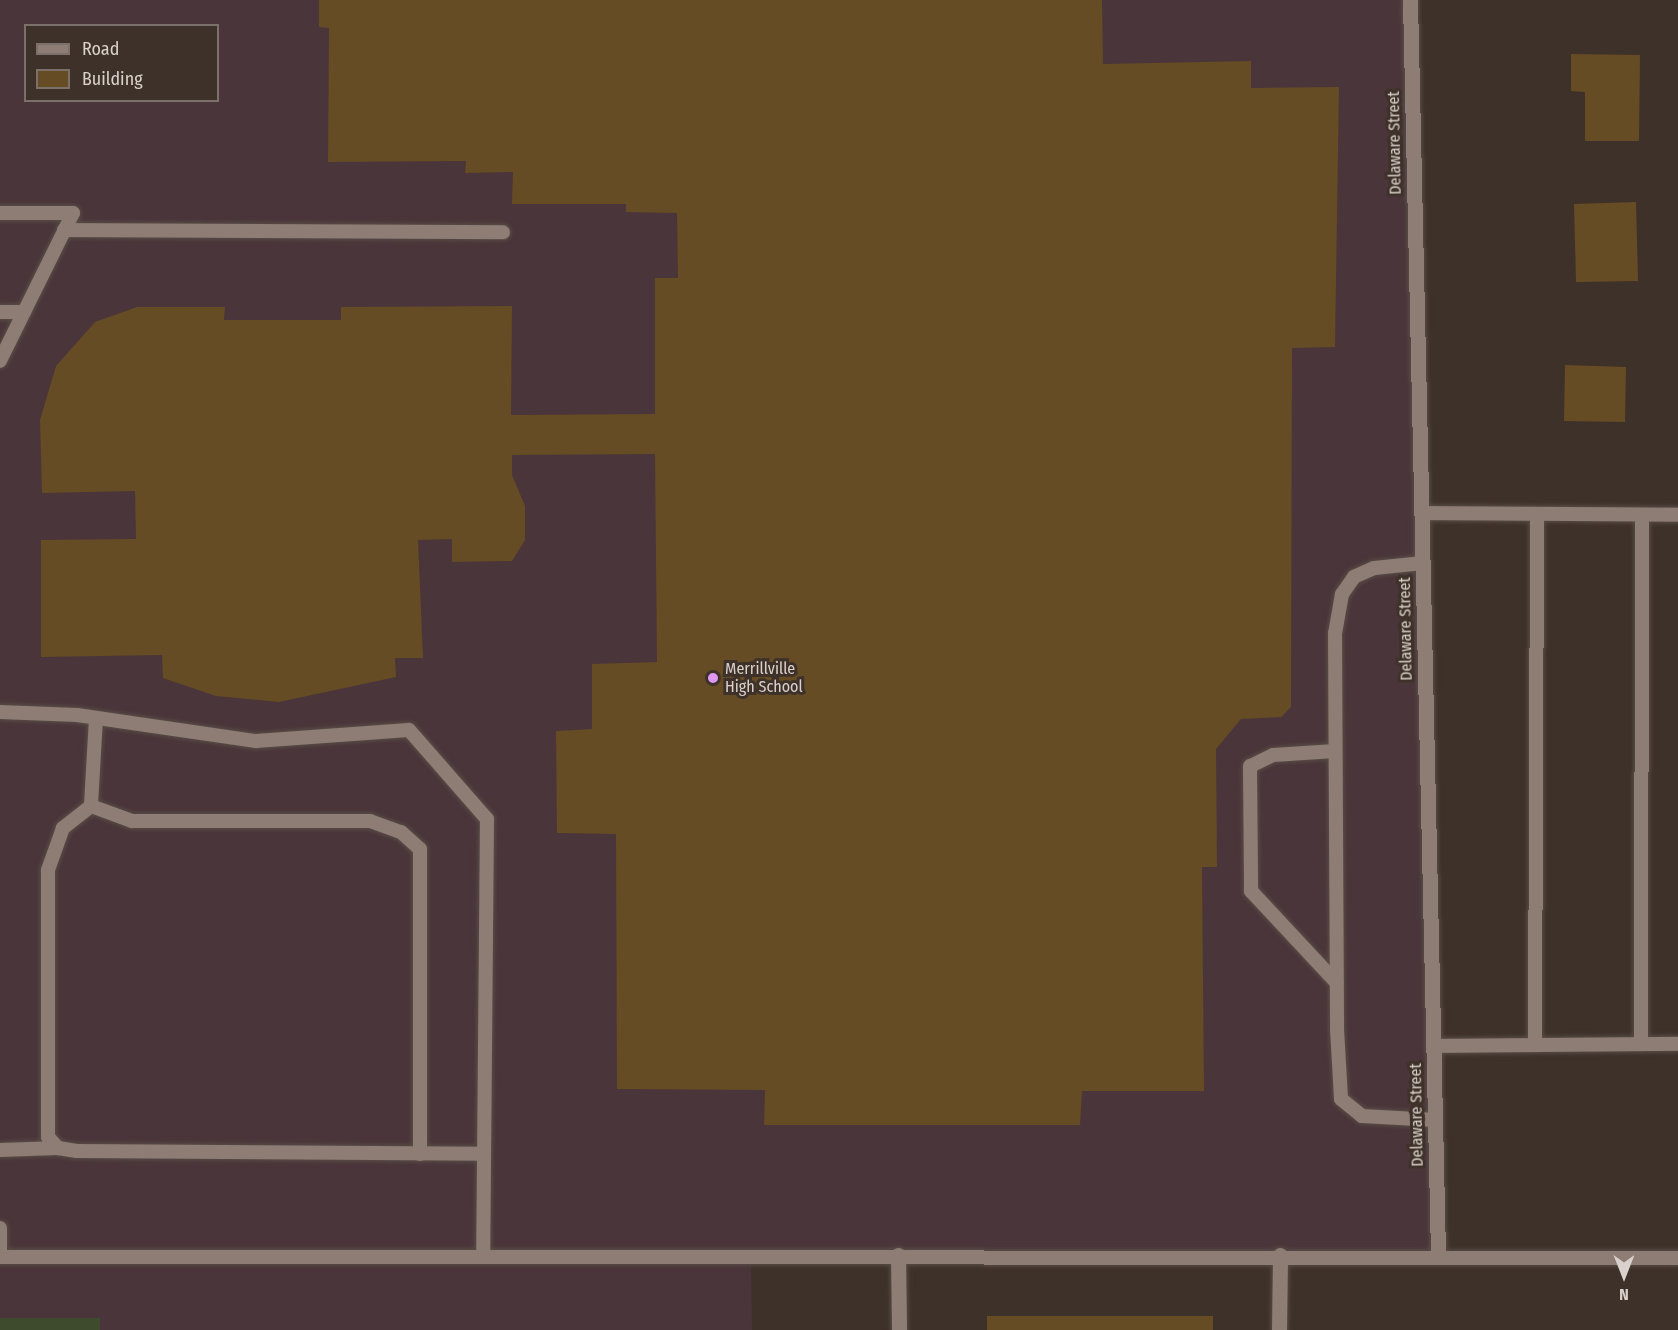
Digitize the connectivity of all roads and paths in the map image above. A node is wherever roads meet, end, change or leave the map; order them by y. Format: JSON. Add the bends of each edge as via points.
{"nodes":[{"id":1,"x":1410,"y":0,"type":"edge"},
{"id":2,"x":0,"y":213,"type":"edge"},
{"id":3,"x":64,"y":230,"type":"junction"},
{"id":4,"x":503,"y":231,"type":"dead end"},
{"id":5,"x":0,"y":312,"type":"edge"},
{"id":6,"x":24,"y":312,"type":"junction"},
{"id":7,"x":0,"y":361,"type":"edge"},
{"id":8,"x":1422,"y":513,"type":"junction"},
{"id":9,"x":1537,"y":514,"type":"junction"},
{"id":10,"x":1642,"y":515,"type":"junction"},
{"id":11,"x":1678,"y":515,"type":"edge"},
{"id":12,"x":1423,"y":563,"type":"junction"},
{"id":13,"x":0,"y":712,"type":"edge"},
{"id":14,"x":96,"y":718,"type":"junction"},
{"id":15,"x":1335,"y":751,"type":"junction"},
{"id":16,"x":91,"y":806,"type":"junction"},
{"id":17,"x":1336,"y":982,"type":"junction"},
{"id":18,"x":1641,"y":1044,"type":"junction"},
{"id":19,"x":1678,"y":1044,"type":"edge"},
{"id":20,"x":1535,"y":1045,"type":"junction"},
{"id":21,"x":1433,"y":1046,"type":"junction"},
{"id":22,"x":1435,"y":1120,"type":"junction"},
{"id":23,"x":58,"y":1148,"type":"junction"},
{"id":24,"x":0,"y":1150,"type":"edge"},
{"id":25,"x":420,"y":1154,"type":"junction"},
{"id":26,"x":484,"y":1154,"type":"junction"},
{"id":27,"x":0,"y":1228,"type":"edge"},
{"id":28,"x":1280,"y":1255,"type":"junction"},
{"id":29,"x":483,"y":1256,"type":"junction"},
{"id":30,"x":898,"y":1256,"type":"junction"},
{"id":31,"x":0,"y":1257,"type":"edge"},
{"id":32,"x":1438,"y":1257,"type":"junction"},
{"id":33,"x":1678,"y":1257,"type":"edge"},
{"id":34,"x":899,"y":1330,"type":"edge"},
{"id":35,"x":1279,"y":1330,"type":"edge"}],
"edges":[{"from":1,"to":8,"type":"street","name":"Delaware Street"},
{"from":2,"to":3,"type":"lane","via":[[73,213]]},
{"from":3,"to":4,"type":"lane"},
{"from":3,"to":6,"type":"lane"},
{"from":5,"to":6,"type":"lane"},
{"from":6,"to":7,"type":"lane"},
{"from":8,"to":9,"type":"lane"},
{"from":8,"to":12,"type":"street","name":"Delaware Street"},
{"from":9,"to":10,"type":"lane"},
{"from":9,"to":20,"type":"lane"},
{"from":10,"to":11,"type":"lane"},
{"from":10,"to":18,"type":"lane"},
{"from":12,"to":15,"type":"lane","via":[[1374,568],[1354,577],[1342,594],[1335,633]]},
{"from":12,"to":21,"type":"street","name":"Delaware Street"},
{"from":13,"to":14,"type":"lane"},
{"from":14,"to":16,"type":"lane"},
{"from":14,"to":26,"type":"lane","via":[[256,741],[409,730],[487,819]]},
{"from":15,"to":17,"type":"lane"},
{"from":15,"to":17,"type":"lane","via":[[1273,755],[1250,766],[1251,891]]},
{"from":16,"to":23,"type":"lane","via":[[63,828],[48,870],[48,1137]]},
{"from":16,"to":25,"type":"lane","via":[[132,821],[370,821],[401,832],[420,849]]},
{"from":17,"to":22,"type":"lane","via":[[1341,1099],[1362,1116]]},
{"from":18,"to":19,"type":"lane"},
{"from":18,"to":20,"type":"lane"},
{"from":20,"to":21,"type":"lane"},
{"from":21,"to":22,"type":"street","name":"Delaware Street"},
{"from":22,"to":32,"type":"street","name":"Delaware Street"},
{"from":23,"to":24,"type":"lane"},
{"from":23,"to":25,"type":"lane"},
{"from":25,"to":26,"type":"lane"},
{"from":26,"to":29,"type":"lane"},
{"from":27,"to":31,"type":"lane"},
{"from":28,"to":30,"type":"lane"},
{"from":28,"to":32,"type":"lane"},
{"from":28,"to":35,"type":"street"},
{"from":29,"to":30,"type":"lane"},
{"from":29,"to":31,"type":"lane"},
{"from":30,"to":34,"type":"street"},
{"from":32,"to":33,"type":"lane"}]}
